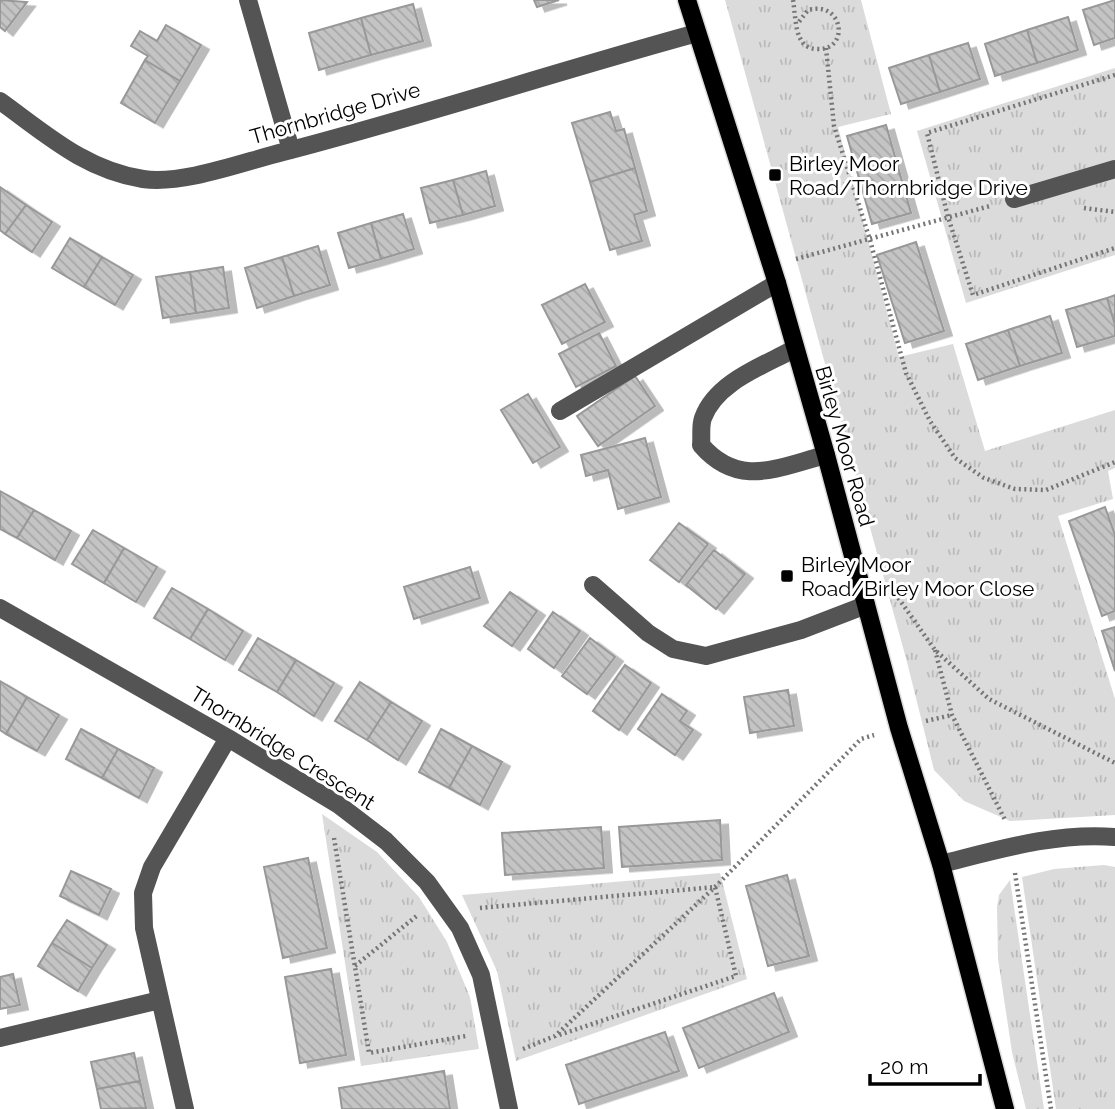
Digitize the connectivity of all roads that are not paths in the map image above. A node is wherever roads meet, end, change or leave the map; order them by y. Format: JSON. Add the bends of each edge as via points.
{"nodes":[{"id":1,"x":248,"y":0,"type":"edge"},
{"id":2,"x":687,"y":0,"type":"edge"},
{"id":3,"x":697,"y":33,"type":"junction"},
{"id":4,"x":0,"y":101,"type":"edge"},
{"id":5,"x":290,"y":150,"type":"junction"},
{"id":6,"x":1115,"y":169,"type":"edge"},
{"id":7,"x":1014,"y":199,"type":"road end"},
{"id":8,"x":774,"y":274,"type":"junction"},
{"id":9,"x":794,"y":349,"type":"junction"},
{"id":10,"x":560,"y":411,"type":"dead end"},
{"id":11,"x":826,"y":455,"type":"junction"},
{"id":12,"x":593,"y":585,"type":"dead end"},
{"id":13,"x":866,"y":605,"type":"junction"},
{"id":14,"x":0,"y":608,"type":"edge"},
{"id":15,"x":228,"y":738,"type":"junction"},
{"id":16,"x":1115,"y":837,"type":"edge"},
{"id":17,"x":941,"y":864,"type":"junction"},
{"id":18,"x":160,"y":1000,"type":"junction"},
{"id":19,"x":0,"y":1038,"type":"edge"},
{"id":20,"x":185,"y":1109,"type":"edge"},
{"id":21,"x":509,"y":1109,"type":"edge"},
{"id":22,"x":1005,"y":1109,"type":"edge"}],
"edges":[{"from":1,"to":5,"type":"street"},
{"from":2,"to":3,"type":"main road","name":"Birley Moor Road"},
{"from":3,"to":5,"type":"street","name":"Thornbridge Drive"},
{"from":3,"to":8,"type":"main road","name":"Birley Moor Road"},
{"from":4,"to":5,"type":"street","name":"Thornbridge Drive","via":[[78,158],[145,180],[189,177]]},
{"from":6,"to":7,"type":"street"},
{"from":8,"to":9,"type":"main road","name":"Birley Moor Road"},
{"from":8,"to":10,"type":"street"},
{"from":9,"to":11,"type":"main road","name":"Birley Moor Road"},
{"from":9,"to":11,"type":"street","via":[[715,396],[702,420],[701,445],[714,461],[734,471],[757,472]]},
{"from":11,"to":13,"type":"main road","name":"Birley Moor Road"},
{"from":12,"to":13,"type":"street","via":[[673,649],[706,656],[801,630]]},
{"from":13,"to":17,"type":"main road","name":"Birley Moor Road"},
{"from":14,"to":15,"type":"street","name":"Thornbridge Crescent"},
{"from":15,"to":18,"type":"street","via":[[152,867],[143,893],[144,928]]},
{"from":15,"to":21,"type":"street","name":"Thornbridge Crescent","via":[[328,799],[386,841],[443,904],[460,928],[481,975]]},
{"from":16,"to":17,"type":"street","via":[[1032,842]]},
{"from":17,"to":22,"type":"main road","name":"Birley Moor Road"},
{"from":18,"to":19,"type":"street"},
{"from":18,"to":20,"type":"street"}]}
